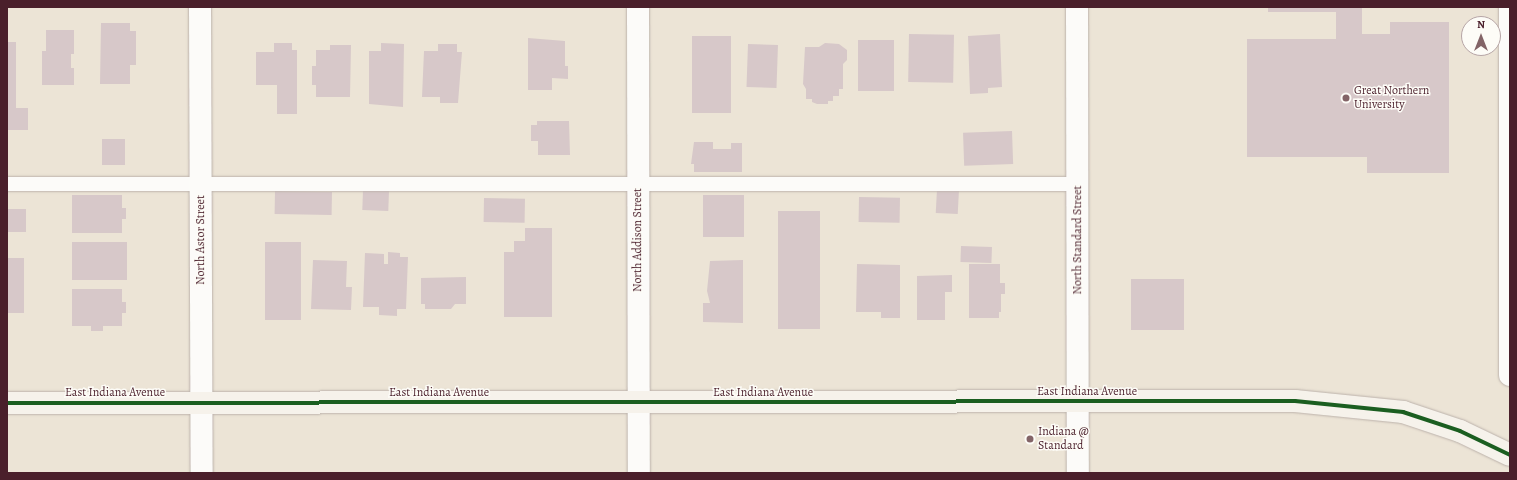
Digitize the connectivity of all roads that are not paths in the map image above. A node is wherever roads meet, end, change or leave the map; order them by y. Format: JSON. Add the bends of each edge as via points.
{"nodes":[{"id":1,"x":200,"y":7,"type":"edge"},
{"id":2,"x":638,"y":7,"type":"edge"},
{"id":3,"x":1077,"y":7,"type":"edge"},
{"id":4,"x":1510,"y":7,"type":"edge"},
{"id":5,"x":1510,"y":116,"type":"edge"},
{"id":6,"x":7,"y":184,"type":"edge"},
{"id":7,"x":200,"y":184,"type":"junction"},
{"id":8,"x":638,"y":184,"type":"junction"},
{"id":9,"x":1077,"y":184,"type":"junction"},
{"id":10,"x":1510,"y":313,"type":"edge"},
{"id":11,"x":1510,"y":375,"type":"edge"},
{"id":12,"x":1078,"y":402,"type":"junction"},
{"id":13,"x":7,"y":403,"type":"edge"},
{"id":14,"x":202,"y":403,"type":"junction"},
{"id":15,"x":639,"y":404,"type":"junction"},
{"id":16,"x":1510,"y":440,"type":"edge"},
{"id":17,"x":1510,"y":455,"type":"edge"},
{"id":18,"x":1510,"y":459,"type":"edge"},
{"id":19,"x":202,"y":473,"type":"edge"},
{"id":20,"x":639,"y":473,"type":"edge"},
{"id":21,"x":1078,"y":473,"type":"edge"}],
"edges":[{"from":1,"to":7,"type":"street","name":"North Astor Street"},
{"from":2,"to":8,"type":"street","name":"North Addison Street"},
{"from":3,"to":9,"type":"street","name":"North Standard Street"},
{"from":4,"to":5,"type":"street"},
{"from":5,"to":10,"type":"street"},
{"from":6,"to":7,"type":"lane"},
{"from":7,"to":8,"type":"lane"},
{"from":7,"to":14,"type":"street","name":"North Astor Street"},
{"from":8,"to":9,"type":"lane"},
{"from":8,"to":15,"type":"street","name":"North Addison Street"},
{"from":9,"to":12,"type":"street","name":"North Standard Street"},
{"from":10,"to":11,"type":"street"},
{"from":12,"to":15,"type":"main road","name":"East Indiana Avenue"},
{"from":12,"to":17,"type":"main road","name":"East Indiana Avenue","via":[[1295,401],[1403,412],[1460,431]]},
{"from":12,"to":21,"type":"street","name":"North Standard Street"},
{"from":13,"to":14,"type":"main road","name":"East Indiana Avenue"},
{"from":14,"to":15,"type":"main road","name":"East Indiana Avenue"},
{"from":14,"to":19,"type":"street","name":"North Astor Street"},
{"from":15,"to":20,"type":"street","name":"North Addison Street"},
{"from":16,"to":17,"type":"street"},
{"from":17,"to":18,"type":"street"}]}
